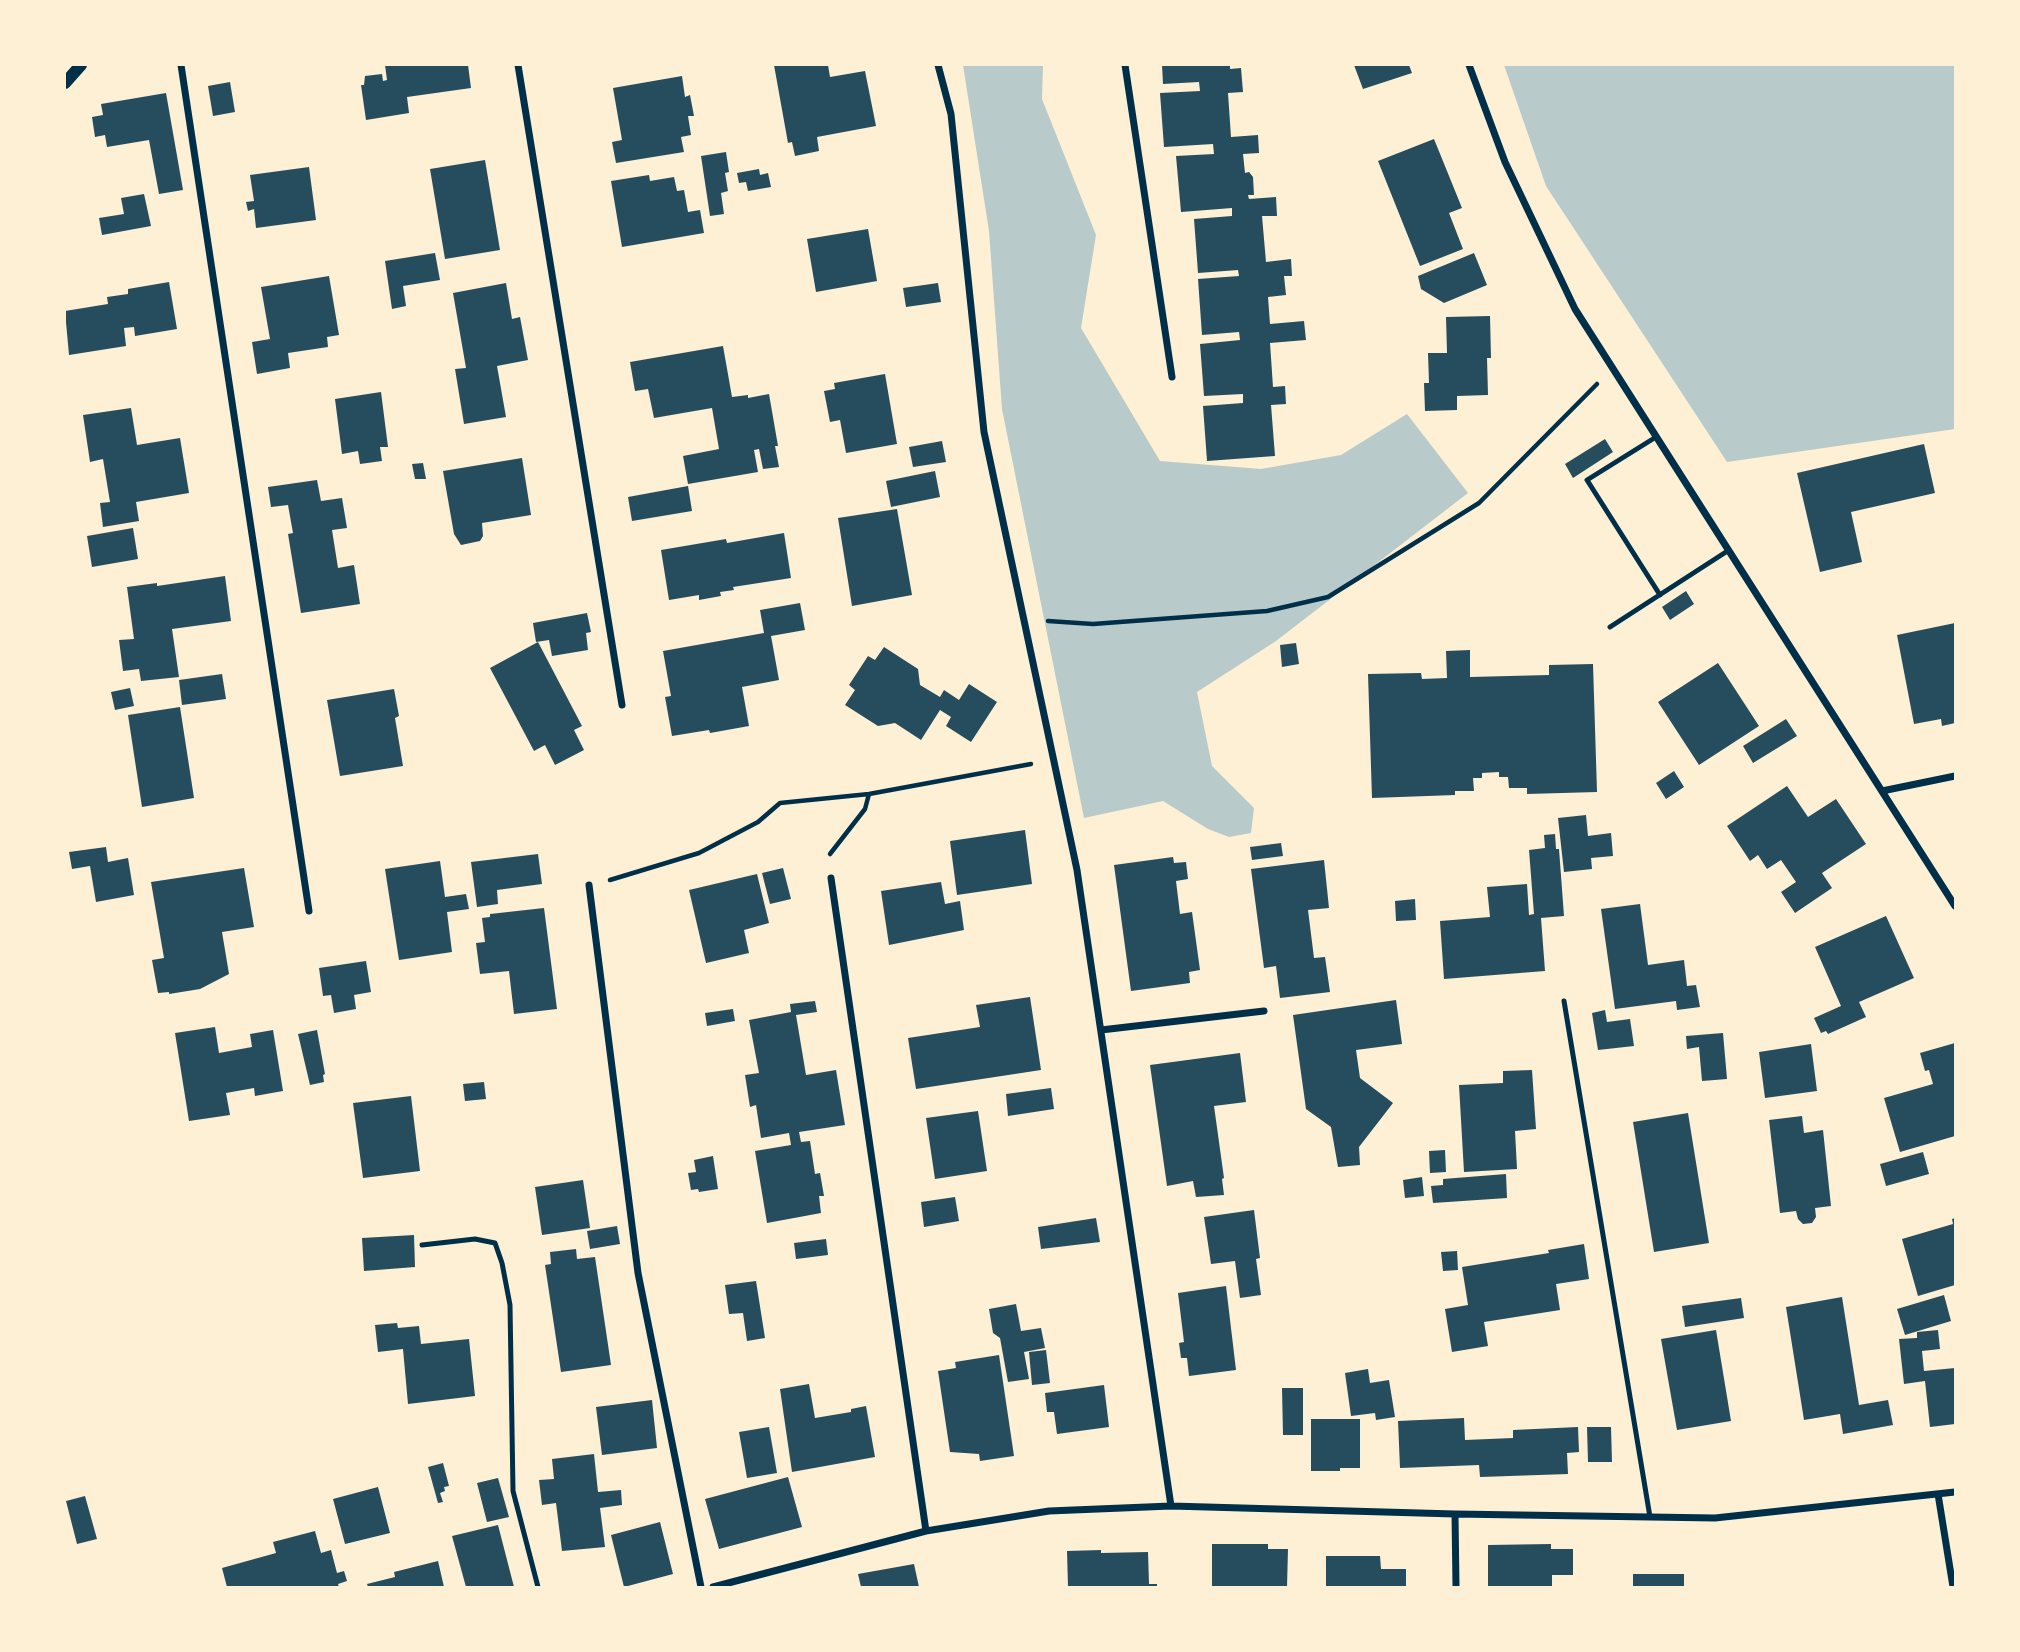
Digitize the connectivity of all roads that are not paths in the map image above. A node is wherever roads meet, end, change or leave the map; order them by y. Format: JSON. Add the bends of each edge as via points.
{"nodes":[{"id":1,"x":80,"y":65,"type":"edge"},
{"id":2,"x":181,"y":65,"type":"edge"},
{"id":3,"x":518,"y":65,"type":"edge"},
{"id":4,"x":938,"y":65,"type":"edge"},
{"id":5,"x":1125,"y":65,"type":"edge"},
{"id":6,"x":1469,"y":65,"type":"edge"},
{"id":7,"x":65,"y":83,"type":"edge"},
{"id":8,"x":1172,"y":377,"type":"dead end"},
{"id":9,"x":1656,"y":437,"type":"junction"},
{"id":10,"x":1729,"y":550,"type":"junction"},
{"id":11,"x":1660,"y":595,"type":"junction"},
{"id":12,"x":1610,"y":627,"type":"dead end"},
{"id":13,"x":622,"y":705,"type":"dead end"},
{"id":14,"x":1955,"y":776,"type":"edge"},
{"id":15,"x":1882,"y":791,"type":"junction"},
{"id":16,"x":831,"y":878,"type":"dead end"},
{"id":17,"x":589,"y":885,"type":"road end"},
{"id":18,"x":1955,"y":906,"type":"edge"},
{"id":19,"x":309,"y":911,"type":"dead end"},
{"id":20,"x":1564,"y":1001,"type":"dead end"},
{"id":21,"x":1264,"y":1011,"type":"dead end"},
{"id":22,"x":1101,"y":1030,"type":"junction"},
{"id":23,"x":422,"y":1245,"type":"dead end"},
{"id":24,"x":1955,"y":1492,"type":"edge"},
{"id":25,"x":1938,"y":1494,"type":"junction"},
{"id":26,"x":1171,"y":1506,"type":"junction"},
{"id":27,"x":1455,"y":1514,"type":"junction"},
{"id":28,"x":1650,"y":1517,"type":"junction"},
{"id":29,"x":926,"y":1531,"type":"junction"},
{"id":30,"x":538,"y":1587,"type":"edge"},
{"id":31,"x":701,"y":1587,"type":"edge"},
{"id":32,"x":713,"y":1587,"type":"edge"},
{"id":33,"x":1456,"y":1587,"type":"edge"},
{"id":34,"x":1953,"y":1587,"type":"edge"}],
"edges":[{"from":1,"to":7,"type":"street"},
{"from":2,"to":19,"type":"street"},
{"from":3,"to":13,"type":"street"},
{"from":4,"to":22,"type":"street","via":[[951,114],[984,432],[1077,870]]},
{"from":5,"to":8,"type":"street"},
{"from":6,"to":9,"type":"street","via":[[1505,162],[1575,309]]},
{"from":9,"to":10,"type":"street"},
{"from":9,"to":11,"type":"lane","via":[[1587,480]]},
{"from":10,"to":11,"type":"lane"},
{"from":10,"to":15,"type":"street"},
{"from":11,"to":12,"type":"lane"},
{"from":14,"to":15,"type":"street"},
{"from":15,"to":18,"type":"street"},
{"from":16,"to":29,"type":"street"},
{"from":17,"to":31,"type":"street","via":[[638,1273]]},
{"from":20,"to":28,"type":"lane"},
{"from":21,"to":22,"type":"street"},
{"from":22,"to":26,"type":"street"},
{"from":23,"to":30,"type":"lane","via":[[475,1239],[495,1242],[502,1262],[510,1306],[513,1490]]},
{"from":24,"to":25,"type":"street"},
{"from":25,"to":28,"type":"street","via":[[1715,1518]]},
{"from":25,"to":34,"type":"street"},
{"from":26,"to":27,"type":"street"},
{"from":26,"to":29,"type":"street","via":[[1049,1511]]},
{"from":27,"to":28,"type":"street"},
{"from":27,"to":33,"type":"street"},
{"from":29,"to":32,"type":"street"}]}
